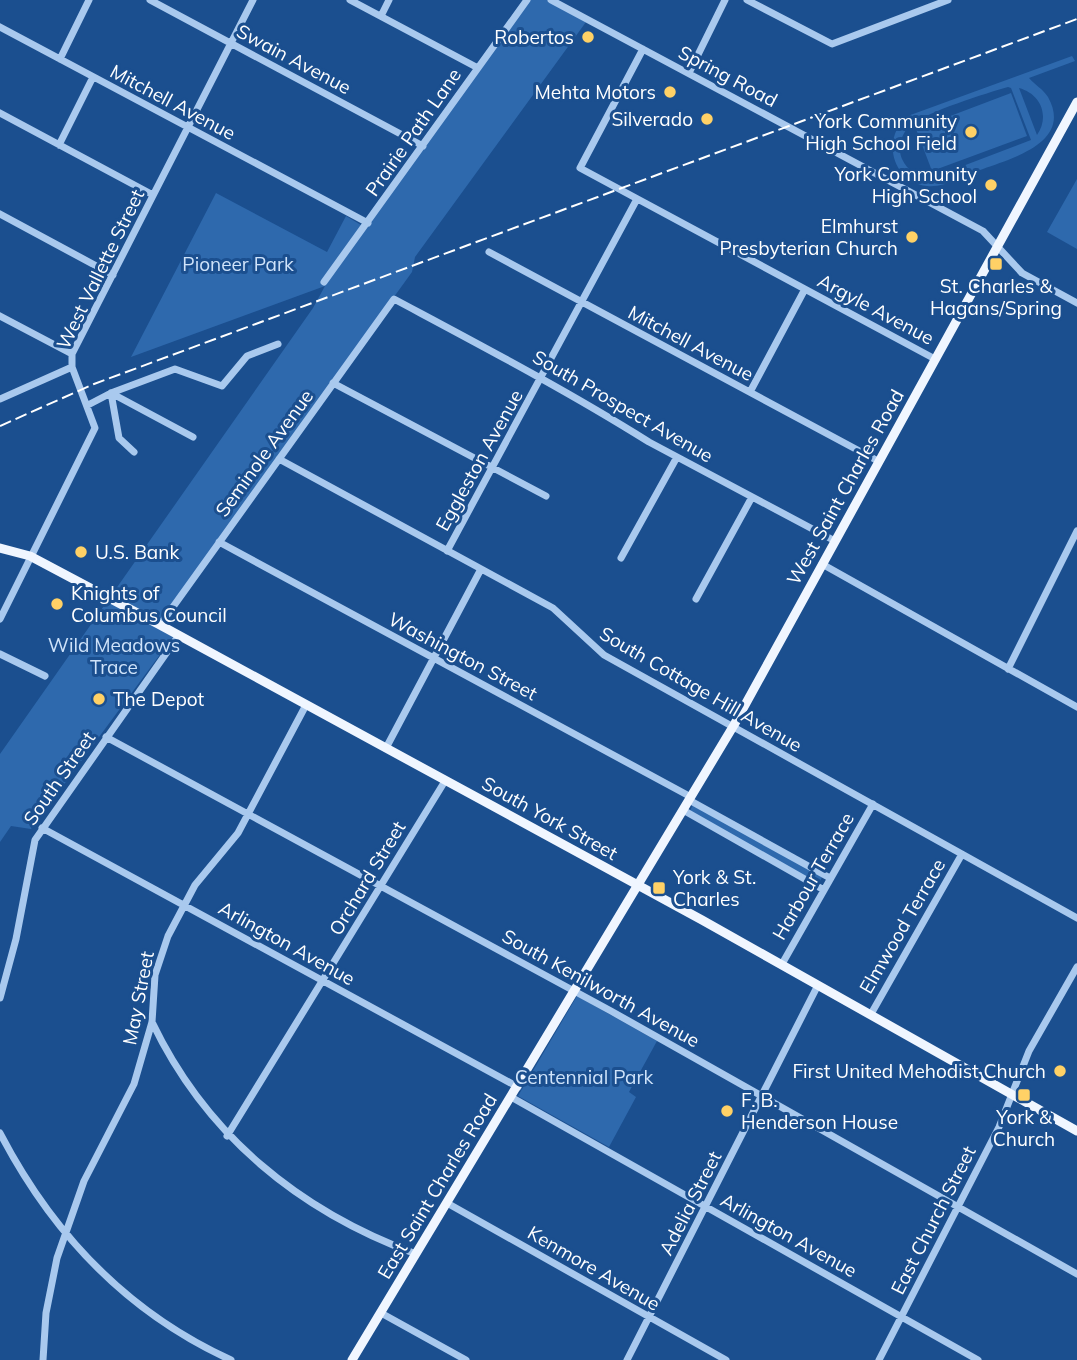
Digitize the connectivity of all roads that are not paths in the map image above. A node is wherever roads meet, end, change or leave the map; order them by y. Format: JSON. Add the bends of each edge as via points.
{"nodes":[{"id":1,"x":89,"y":0,"type":"edge"},
{"id":2,"x":150,"y":0,"type":"edge"},
{"id":3,"x":253,"y":0,"type":"edge"},
{"id":4,"x":350,"y":0,"type":"edge"},
{"id":5,"x":389,"y":0,"type":"edge"},
{"id":6,"x":527,"y":0,"type":"edge"},
{"id":7,"x":551,"y":0,"type":"edge"},
{"id":8,"x":725,"y":0,"type":"edge"},
{"id":9,"x":747,"y":0,"type":"edge"},
{"id":10,"x":943,"y":1,"type":"edge"},
{"id":11,"x":381,"y":16,"type":"junction"},
{"id":12,"x":0,"y":27,"type":"edge"},
{"id":13,"x":231,"y":44,"type":"junction"},
{"id":14,"x":643,"y":49,"type":"junction"},
{"id":15,"x":60,"y":59,"type":"junction"},
{"id":16,"x":478,"y":68,"type":"junction"},
{"id":17,"x":689,"y":73,"type":"junction"},
{"id":18,"x":93,"y":77,"type":"junction"},
{"id":19,"x":1077,"y":102,"type":"edge"},
{"id":20,"x":0,"y":113,"type":"edge"},
{"id":21,"x":187,"y":128,"type":"junction"},
{"id":22,"x":59,"y":145,"type":"junction"},
{"id":23,"x":423,"y":146,"type":"junction"},
{"id":24,"x":153,"y":195,"type":"junction"},
{"id":25,"x":637,"y":199,"type":"junction"},
{"id":26,"x":0,"y":214,"type":"edge"},
{"id":27,"x":368,"y":223,"type":"junction"},
{"id":28,"x":996,"y":245,"type":"junction"},
{"id":29,"x":489,"y":252,"type":"dead end"},
{"id":30,"x":113,"y":275,"type":"junction"},
{"id":31,"x":324,"y":282,"type":"dead end"},
{"id":32,"x":805,"y":289,"type":"junction"},
{"id":33,"x":394,"y":299,"type":"joint"},
{"id":34,"x":583,"y":303,"type":"junction"},
{"id":35,"x":1077,"y":303,"type":"edge"},
{"id":36,"x":0,"y":316,"type":"edge"},
{"id":37,"x":278,"y":344,"type":"dead end"},
{"id":38,"x":72,"y":354,"type":"junction"},
{"id":39,"x":935,"y":359,"type":"junction"},
{"id":40,"x":72,"y":367,"type":"junction"},
{"id":41,"x":542,"y":377,"type":"junction"},
{"id":42,"x":333,"y":383,"type":"junction"},
{"id":43,"x":750,"y":392,"type":"junction"},
{"id":44,"x":111,"y":393,"type":"junction"},
{"id":45,"x":0,"y":399,"type":"edge"},
{"id":46,"x":88,"y":405,"type":"junction"},
{"id":47,"x":193,"y":437,"type":"dead end"},
{"id":48,"x":134,"y":452,"type":"dead end"},
{"id":49,"x":677,"y":457,"type":"junction"},
{"id":50,"x":279,"y":459,"type":"junction"},
{"id":51,"x":878,"y":461,"type":"junction"},
{"id":52,"x":493,"y":468,"type":"junction"},
{"id":53,"x":546,"y":495,"type":"dead end"},
{"id":54,"x":752,"y":497,"type":"junction"},
{"id":55,"x":1077,"y":531,"type":"edge"},
{"id":56,"x":835,"y":541,"type":"junction"},
{"id":57,"x":219,"y":542,"type":"junction"},
{"id":58,"x":0,"y":548,"type":"edge"},
{"id":59,"x":447,"y":551,"type":"junction"},
{"id":60,"x":30,"y":556,"type":"junction"},
{"id":61,"x":621,"y":558,"type":"dead end"},
{"id":62,"x":822,"y":564,"type":"junction"},
{"id":63,"x":481,"y":569,"type":"junction"},
{"id":64,"x":696,"y":599,"type":"dead end"},
{"id":65,"x":0,"y":619,"type":"edge"},
{"id":66,"x":160,"y":625,"type":"junction"},
{"id":67,"x":178,"y":635,"type":"junction"},
{"id":68,"x":0,"y":654,"type":"edge"},
{"id":69,"x":433,"y":658,"type":"junction"},
{"id":70,"x":1008,"y":669,"type":"junction"},
{"id":71,"x":45,"y":677,"type":"dead end"},
{"id":72,"x":306,"y":705,"type":"junction"},
{"id":73,"x":1077,"y":707,"type":"edge"},
{"id":74,"x":734,"y":725,"type":"junction"},
{"id":75,"x":106,"y":737,"type":"junction"},
{"id":76,"x":386,"y":748,"type":"junction"},
{"id":77,"x":445,"y":781,"type":"junction"},
{"id":78,"x":690,"y":798,"type":"junction"},
{"id":79,"x":873,"y":804,"type":"junction"},
{"id":80,"x":683,"y":810,"type":"junction"},
{"id":81,"x":249,"y":814,"type":"junction"},
{"id":82,"x":42,"y":828,"type":"junction"},
{"id":83,"x":962,"y":854,"type":"junction"},
{"id":84,"x":831,"y":878,"type":"junction"},
{"id":85,"x":381,"y":886,"type":"junction"},
{"id":86,"x":638,"y":886,"type":"junction"},
{"id":87,"x":824,"y":890,"type":"junction"},
{"id":88,"x":184,"y":905,"type":"junction"},
{"id":89,"x":1077,"y":918,"type":"edge"},
{"id":90,"x":782,"y":964,"type":"junction"},
{"id":91,"x":1077,"y":967,"type":"edge"},
{"id":92,"x":323,"y":981,"type":"junction"},
{"id":93,"x":818,"y":985,"type":"junction"},
{"id":94,"x":576,"y":992,"type":"junction"},
{"id":95,"x":0,"y":998,"type":"edge"},
{"id":96,"x":871,"y":1014,"type":"junction"},
{"id":97,"x":152,"y":1021,"type":"junction"},
{"id":98,"x":518,"y":1087,"type":"junction"},
{"id":99,"x":1014,"y":1094,"type":"junction"},
{"id":100,"x":762,"y":1095,"type":"junction"},
{"id":101,"x":511,"y":1097,"type":"junction"},
{"id":102,"x":1077,"y":1130,"type":"edge"},
{"id":103,"x":0,"y":1133,"type":"edge"},
{"id":104,"x":228,"y":1136,"type":"junction"},
{"id":105,"x":447,"y":1203,"type":"junction"},
{"id":106,"x":705,"y":1206,"type":"junction"},
{"id":107,"x":958,"y":1206,"type":"junction"},
{"id":108,"x":65,"y":1234,"type":"junction"},
{"id":109,"x":416,"y":1254,"type":"junction"},
{"id":110,"x":1077,"y":1274,"type":"edge"},
{"id":111,"x":381,"y":1313,"type":"junction"},
{"id":112,"x":649,"y":1317,"type":"junction"},
{"id":113,"x":902,"y":1317,"type":"junction"},
{"id":114,"x":43,"y":1360,"type":"edge"},
{"id":115,"x":230,"y":1360,"type":"edge"},
{"id":116,"x":352,"y":1360,"type":"edge"},
{"id":117,"x":467,"y":1360,"type":"edge"},
{"id":118,"x":627,"y":1360,"type":"edge"},
{"id":119,"x":726,"y":1360,"type":"edge"},
{"id":120,"x":879,"y":1360,"type":"edge"},
{"id":121,"x":978,"y":1360,"type":"edge"}],
"edges":[{"from":1,"to":15,"type":"street"},
{"from":2,"to":13,"type":"street","name":"Swain Avenue"},
{"from":3,"to":13,"type":"street","name":"West Vallette Street"},
{"from":4,"to":11,"type":"street"},
{"from":5,"to":11,"type":"street"},
{"from":6,"to":16,"type":"street","name":"Prairie Path Lane"},
{"from":7,"to":14,"type":"street","name":"Spring Road"},
{"from":8,"to":17,"type":"street"},
{"from":9,"to":10,"type":"street","via":[[832,44]]},
{"from":11,"to":16,"type":"street"},
{"from":12,"to":15,"type":"street","name":"Mitchell Avenue"},
{"from":13,"to":21,"type":"street","name":"West Vallette Street"},
{"from":13,"to":23,"type":"street","name":"Swain Avenue"},
{"from":14,"to":17,"type":"street","name":"Spring Road"},
{"from":14,"to":25,"type":"street","name":"Argyle Avenue","via":[[580,168]]},
{"from":15,"to":18,"type":"street","name":"Mitchell Avenue"},
{"from":16,"to":23,"type":"street","name":"Prairie Path Lane"},
{"from":17,"to":28,"type":"street","name":"Spring Road","via":[[983,231]]},
{"from":18,"to":21,"type":"street","name":"Mitchell Avenue"},
{"from":18,"to":22,"type":"street"},
{"from":19,"to":28,"type":"main road","name":"West Saint Charles Road"},
{"from":20,"to":22,"type":"street"},
{"from":21,"to":24,"type":"street","name":"West Vallette Street"},
{"from":21,"to":27,"type":"street","name":"Mitchell Avenue"},
{"from":22,"to":24,"type":"street"},
{"from":23,"to":27,"type":"street","name":"Prairie Path Lane"},
{"from":24,"to":30,"type":"street","name":"West Vallette Street"},
{"from":25,"to":32,"type":"street","name":"Argyle Avenue"},
{"from":25,"to":34,"type":"street","name":"Eggleston Avenue"},
{"from":26,"to":30,"type":"street"},
{"from":27,"to":31,"type":"street","name":"Prairie Path Lane"},
{"from":28,"to":35,"type":"street","name":"Spring Road","via":[[1022,273]]},
{"from":28,"to":39,"type":"main road","name":"West Saint Charles Road"},
{"from":29,"to":34,"type":"street","name":"Mitchell Avenue"},
{"from":30,"to":38,"type":"street","name":"West Vallette Street"},
{"from":32,"to":39,"type":"street","name":"Argyle Avenue"},
{"from":32,"to":43,"type":"street"},
{"from":33,"to":41,"type":"street","name":"South Prospect Avenue"},
{"from":33,"to":42,"type":"street","name":"Seminole Avenue"},
{"from":34,"to":41,"type":"street","name":"Eggleston Avenue"},
{"from":34,"to":43,"type":"street","name":"Mitchell Avenue"},
{"from":36,"to":38,"type":"street"},
{"from":37,"to":44,"type":"street","via":[[247,356],[222,386],[175,369]]},
{"from":38,"to":40,"type":"street","name":"West Vallette Street"},
{"from":39,"to":51,"type":"main road","name":"West Saint Charles Road"},
{"from":40,"to":45,"type":"street"},
{"from":40,"to":46,"type":"street","name":"West Vallette Street"},
{"from":41,"to":49,"type":"street","name":"South Prospect Avenue"},
{"from":41,"to":52,"type":"street","name":"Eggleston Avenue"},
{"from":42,"to":50,"type":"street","name":"Seminole Avenue"},
{"from":42,"to":52,"type":"street"},
{"from":43,"to":51,"type":"street","name":"Mitchell Avenue"},
{"from":44,"to":46,"type":"street"},
{"from":44,"to":47,"type":"street"},
{"from":44,"to":48,"type":"street","via":[[118,438]]},
{"from":46,"to":60,"type":"street","name":"West Vallette Street","via":[[95,428]]},
{"from":49,"to":54,"type":"street","name":"South Prospect Avenue"},
{"from":49,"to":61,"type":"street"},
{"from":50,"to":57,"type":"street","name":"Seminole Avenue"},
{"from":50,"to":59,"type":"street","name":"South Cottage Hill Avenue"},
{"from":51,"to":56,"type":"main road","name":"West Saint Charles Road"},
{"from":52,"to":53,"type":"street"},
{"from":52,"to":59,"type":"street","name":"Eggleston Avenue"},
{"from":54,"to":56,"type":"street","name":"South Prospect Avenue"},
{"from":54,"to":64,"type":"street"},
{"from":55,"to":70,"type":"street"},
{"from":56,"to":62,"type":"main road","name":"West Saint Charles Road"},
{"from":57,"to":66,"type":"street","name":"Seminole Avenue"},
{"from":57,"to":69,"type":"street","name":"Washington Street"},
{"from":58,"to":60,"type":"main road","name":"South York Street"},
{"from":59,"to":63,"type":"street","name":"South Cottage Hill Avenue"},
{"from":60,"to":65,"type":"street","name":"West Vallette Street"},
{"from":60,"to":66,"type":"main road","name":"South York Street"},
{"from":62,"to":70,"type":"street"},
{"from":62,"to":74,"type":"main road","name":"West Saint Charles Road"},
{"from":63,"to":69,"type":"street"},
{"from":63,"to":74,"type":"street","name":"South Cottage Hill Avenue","via":[[553,608],[604,655]]},
{"from":66,"to":67,"type":"main road","name":"South York Street"},
{"from":67,"to":72,"type":"main road","name":"South York Street"},
{"from":67,"to":75,"type":"street","name":"South Street"},
{"from":68,"to":71,"type":"street"},
{"from":69,"to":76,"type":"street"},
{"from":69,"to":78,"type":"street","name":"Washington Street"},
{"from":70,"to":73,"type":"street"},
{"from":72,"to":76,"type":"main road","name":"South York Street"},
{"from":72,"to":81,"type":"street","name":"May Street"},
{"from":74,"to":78,"type":"main road","name":"West Saint Charles Road"},
{"from":74,"to":79,"type":"street","name":"South Cottage Hill Avenue"},
{"from":75,"to":81,"type":"street","name":"South Kenilworth Avenue"},
{"from":75,"to":82,"type":"street","name":"South Street"},
{"from":76,"to":77,"type":"main road","name":"South York Street"},
{"from":77,"to":85,"type":"street","name":"Orchard Street"},
{"from":77,"to":86,"type":"main road","name":"South York Street"},
{"from":78,"to":80,"type":"main road","name":"West Saint Charles Road"},
{"from":78,"to":84,"type":"street","name":"Washington Street"},
{"from":79,"to":83,"type":"street","name":"South Cottage Hill Avenue"},
{"from":79,"to":84,"type":"street","name":"Harbour Terrace"},
{"from":80,"to":86,"type":"main road","name":"West Saint Charles Road"},
{"from":80,"to":87,"type":"street"},
{"from":81,"to":85,"type":"street","name":"South Kenilworth Avenue"},
{"from":81,"to":88,"type":"street","name":"May Street"},
{"from":82,"to":88,"type":"street","name":"Arlington Avenue"},
{"from":82,"to":95,"type":"street","name":"South Street","via":[[35,840]]},
{"from":83,"to":89,"type":"street","name":"South Cottage Hill Avenue"},
{"from":83,"to":96,"type":"street","name":"Elmwood Terrace"},
{"from":84,"to":87,"type":"street","name":"Harbour Terrace"},
{"from":85,"to":92,"type":"street","name":"Orchard Street"},
{"from":85,"to":94,"type":"street","name":"South Kenilworth Avenue"},
{"from":86,"to":90,"type":"main road","name":"South York Street"},
{"from":86,"to":94,"type":"main road","name":"East Saint Charles Road"},
{"from":87,"to":90,"type":"street","name":"Harbour Terrace"},
{"from":88,"to":92,"type":"street","name":"Arlington Avenue"},
{"from":88,"to":97,"type":"street","name":"May Street","via":[[155,975]]},
{"from":90,"to":93,"type":"main road","name":"South York Street"},
{"from":91,"to":99,"type":"street","name":"East Church Street","via":[[1029,1051]]},
{"from":92,"to":98,"type":"street","name":"Arlington Avenue"},
{"from":92,"to":104,"type":"street","name":"Orchard Street"},
{"from":93,"to":96,"type":"main road","name":"South York Street"},
{"from":93,"to":100,"type":"street","name":"Adelia Street"},
{"from":94,"to":98,"type":"main road","name":"East Saint Charles Road"},
{"from":94,"to":100,"type":"street","name":"South Kenilworth Avenue"},
{"from":96,"to":99,"type":"main road","name":"South York Street"},
{"from":97,"to":104,"type":"street","via":[[181,1077]]},
{"from":97,"to":108,"type":"street","name":"May Street","via":[[134,1084],[84,1181]]},
{"from":98,"to":101,"type":"main road","name":"East Saint Charles Road"},
{"from":99,"to":102,"type":"main road","name":"South York Street"},
{"from":99,"to":107,"type":"street","name":"East Church Street"},
{"from":100,"to":106,"type":"street","name":"Adelia Street"},
{"from":100,"to":107,"type":"street","name":"South Kenilworth Avenue"},
{"from":101,"to":105,"type":"main road","name":"East Saint Charles Road"},
{"from":101,"to":106,"type":"street","name":"Arlington Avenue"},
{"from":103,"to":108,"type":"street","via":[[31,1189]]},
{"from":104,"to":109,"type":"street","via":[[311,1204]]},
{"from":105,"to":109,"type":"main road","name":"East Saint Charles Road"},
{"from":105,"to":112,"type":"street","name":"Kenmore Avenue"},
{"from":106,"to":112,"type":"street","name":"Adelia Street"},
{"from":106,"to":113,"type":"street","name":"Arlington Avenue"},
{"from":107,"to":110,"type":"street","name":"South Kenilworth Avenue"},
{"from":107,"to":113,"type":"street","name":"East Church Street"},
{"from":108,"to":114,"type":"street","name":"May Street","via":[[49,1294]]},
{"from":108,"to":115,"type":"street","via":[[143,1308]]},
{"from":109,"to":111,"type":"main road","name":"East Saint Charles Road"},
{"from":111,"to":116,"type":"main road","name":"East Saint Charles Road"},
{"from":111,"to":117,"type":"street"},
{"from":112,"to":118,"type":"street","name":"Adelia Street"},
{"from":112,"to":119,"type":"street","name":"Kenmore Avenue"},
{"from":113,"to":120,"type":"street","name":"East Church Street"},
{"from":113,"to":121,"type":"street","name":"Arlington Avenue"}]}
